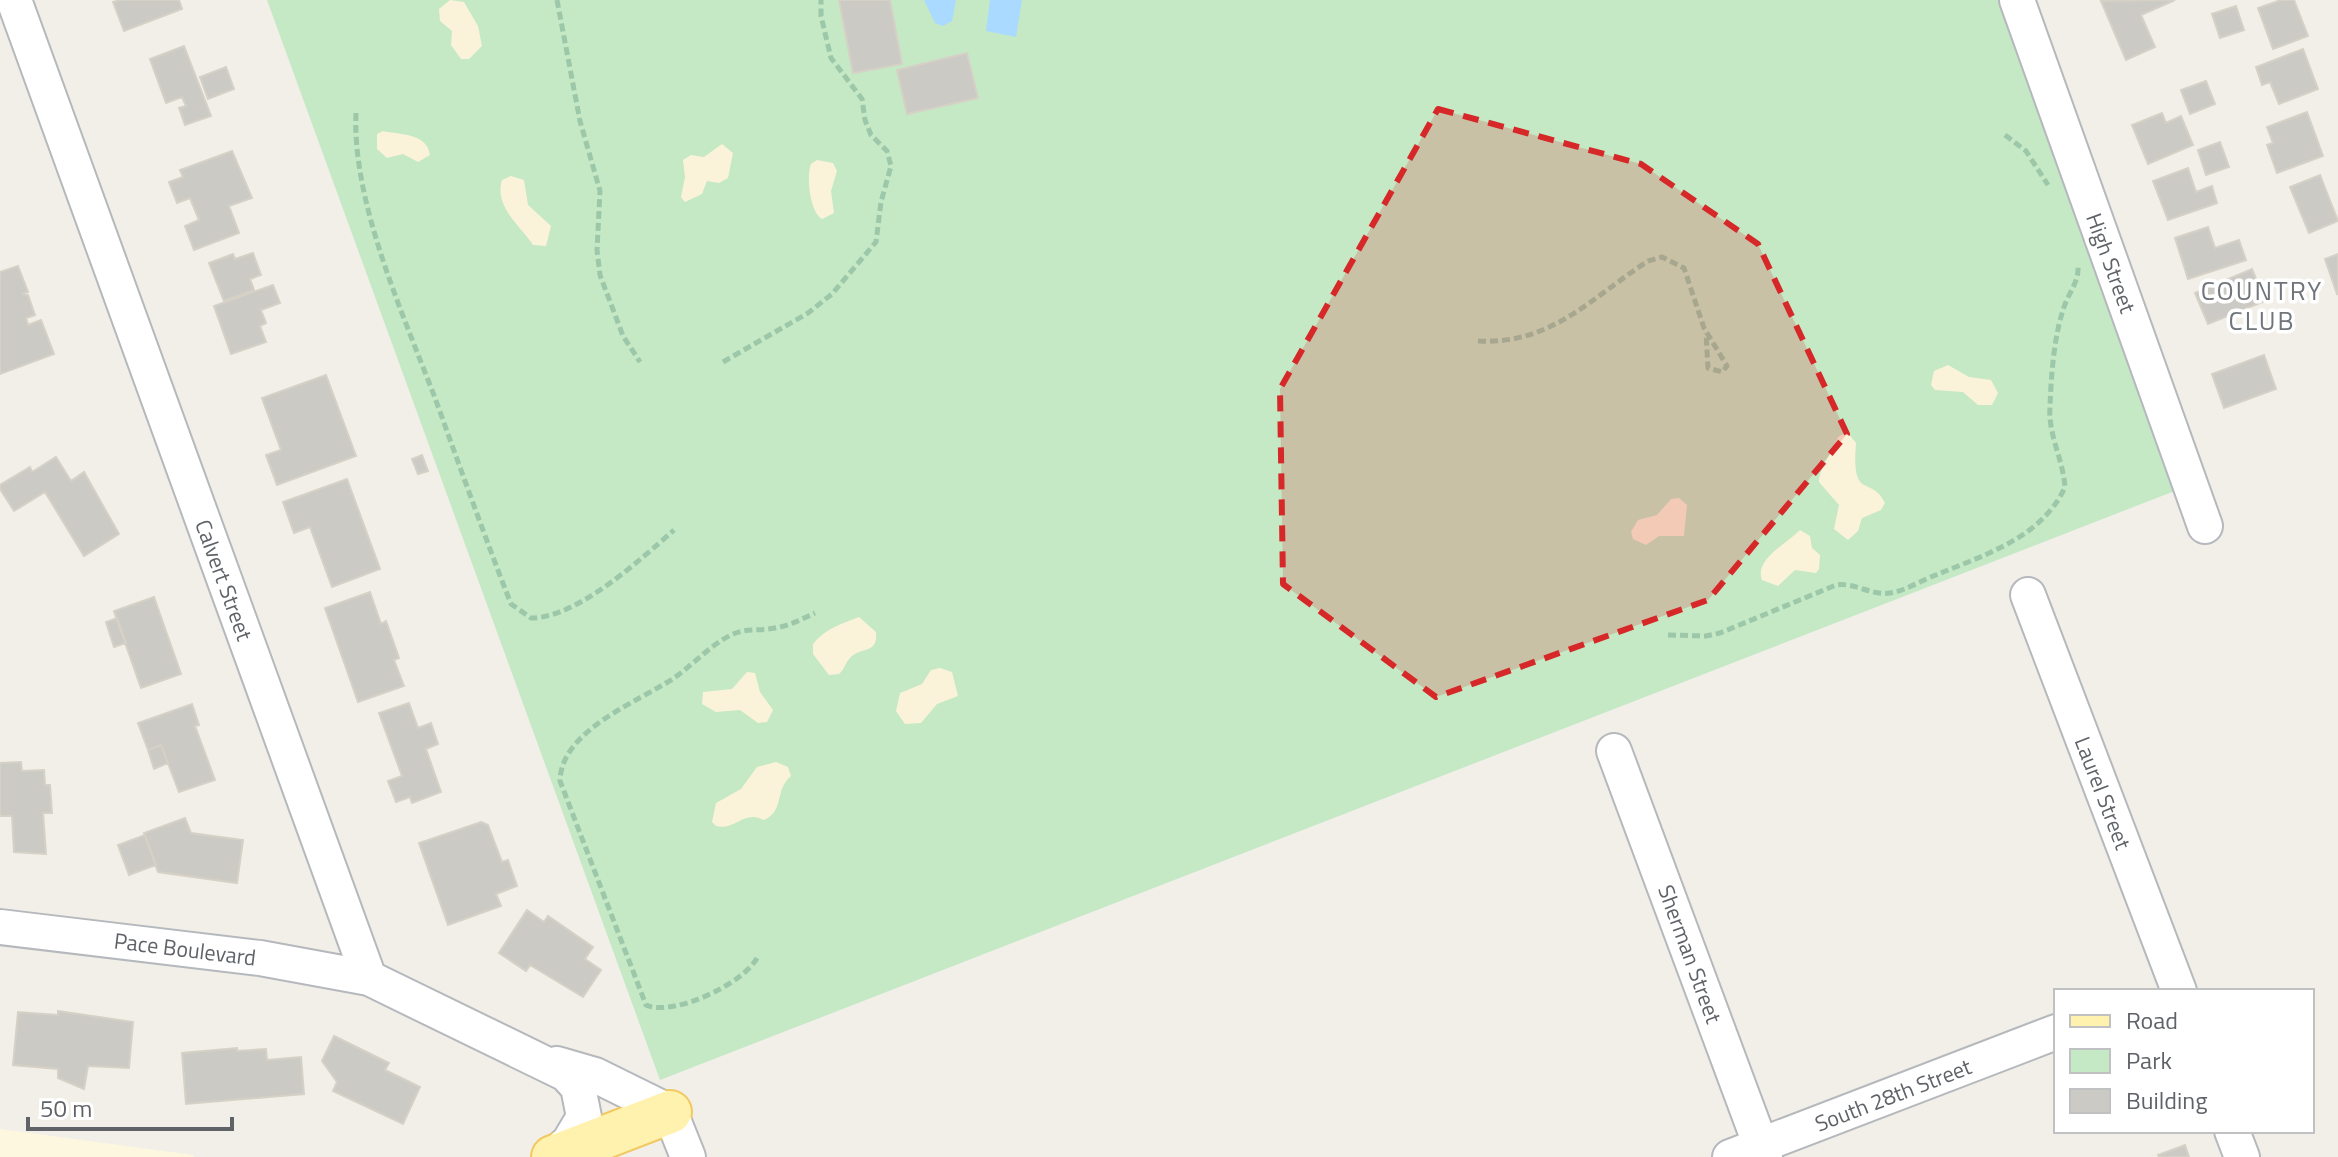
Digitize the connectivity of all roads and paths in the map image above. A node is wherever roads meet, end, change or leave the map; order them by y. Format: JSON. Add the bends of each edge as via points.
{"nodes":[{"id":1,"x":14,"y":0,"type":"edge"},
{"id":2,"x":557,"y":0,"type":"edge"},
{"id":3,"x":821,"y":0,"type":"edge"},
{"id":4,"x":2017,"y":0,"type":"edge"},
{"id":5,"x":356,"y":113,"type":"dead end"},
{"id":6,"x":2005,"y":135,"type":"dead end"},
{"id":7,"x":2053,"y":198,"type":"dead end"},
{"id":8,"x":2076,"y":256,"type":"dead end"},
{"id":9,"x":1706,"y":333,"type":"junction"},
{"id":10,"x":1478,"y":341,"type":"dead end"},
{"id":11,"x":640,"y":362,"type":"dead end"},
{"id":12,"x":723,"y":362,"type":"dead end"},
{"id":13,"x":2205,"y":526,"type":"dead end"},
{"id":14,"x":674,"y":530,"type":"dead end"},
{"id":15,"x":2028,"y":595,"type":"dead end"},
{"id":16,"x":815,"y":613,"type":"dead end"},
{"id":17,"x":1668,"y":635,"type":"dead end"},
{"id":18,"x":1614,"y":751,"type":"dead end"},
{"id":19,"x":0,"y":927,"type":"edge"},
{"id":20,"x":757,"y":958,"type":"dead end"},
{"id":21,"x":369,"y":978,"type":"junction"},
{"id":22,"x":2173,"y":989,"type":"edge"},
{"id":23,"x":2054,"y":1033,"type":"edge"},
{"id":24,"x":544,"y":1060,"type":"junction"},
{"id":25,"x":670,"y":1112,"type":"junction"},
{"id":26,"x":2233,"y":1133,"type":"edge"},
{"id":27,"x":1752,"y":1153,"type":"edge"},
{"id":28,"x":552,"y":1157,"type":"edge"},
{"id":29,"x":688,"y":1157,"type":"edge"},
{"id":30,"x":2242,"y":1157,"type":"edge"}],
"edges":[{"from":1,"to":21,"type":"street","name":"Calvert Street"},
{"from":2,"to":11,"type":"path","via":[[580,121],[600,191],[600,275],[623,336]]},
{"from":3,"to":12,"type":"path","via":[[831,58],[862,99],[871,135],[887,151],[891,166],[876,242],[842,284],[808,313]]},
{"from":4,"to":13,"type":"street","name":"High Street"},
{"from":5,"to":14,"type":"path","via":[[356,160],[377,234],[511,604],[531,618],[560,613],[633,565]]},
{"from":6,"to":7,"type":"path","via":[[2039,166]]},
{"from":8,"to":17,"type":"path","via":[[2079,270],[2059,329],[2049,406],[2065,487],[2048,514],[1995,551],[1888,594],[1836,585],[1720,633]]},
{"from":9,"to":9,"type":"path","via":[[1708,368],[1722,372],[1727,366],[1724,356]]},
{"from":9,"to":10,"type":"path","via":[[1684,268],[1662,257],[1545,332],[1505,343]]},
{"from":15,"to":22,"type":"street","name":"Laurel Street"},
{"from":16,"to":20,"type":"path","via":[[786,626],[730,636],[673,678],[613,712],[560,767],[560,781],[646,1005],[669,1008],[728,986],[750,971]]},
{"from":18,"to":27,"type":"street","name":"Sherman Street"},
{"from":19,"to":21,"type":"street","name":"Pace Boulevard","via":[[260,958]]},
{"from":21,"to":24,"type":"street"},
{"from":23,"to":27,"type":"street","name":"South 28th Street"},
{"from":24,"to":25,"type":"street","via":[[595,1075]]},
{"from":24,"to":28,"type":"street","via":[[578,1087],[584,1109],[578,1130]]},
{"from":25,"to":28,"type":"main road"},
{"from":25,"to":29,"type":"street"},
{"from":26,"to":30,"type":"street"}]}
